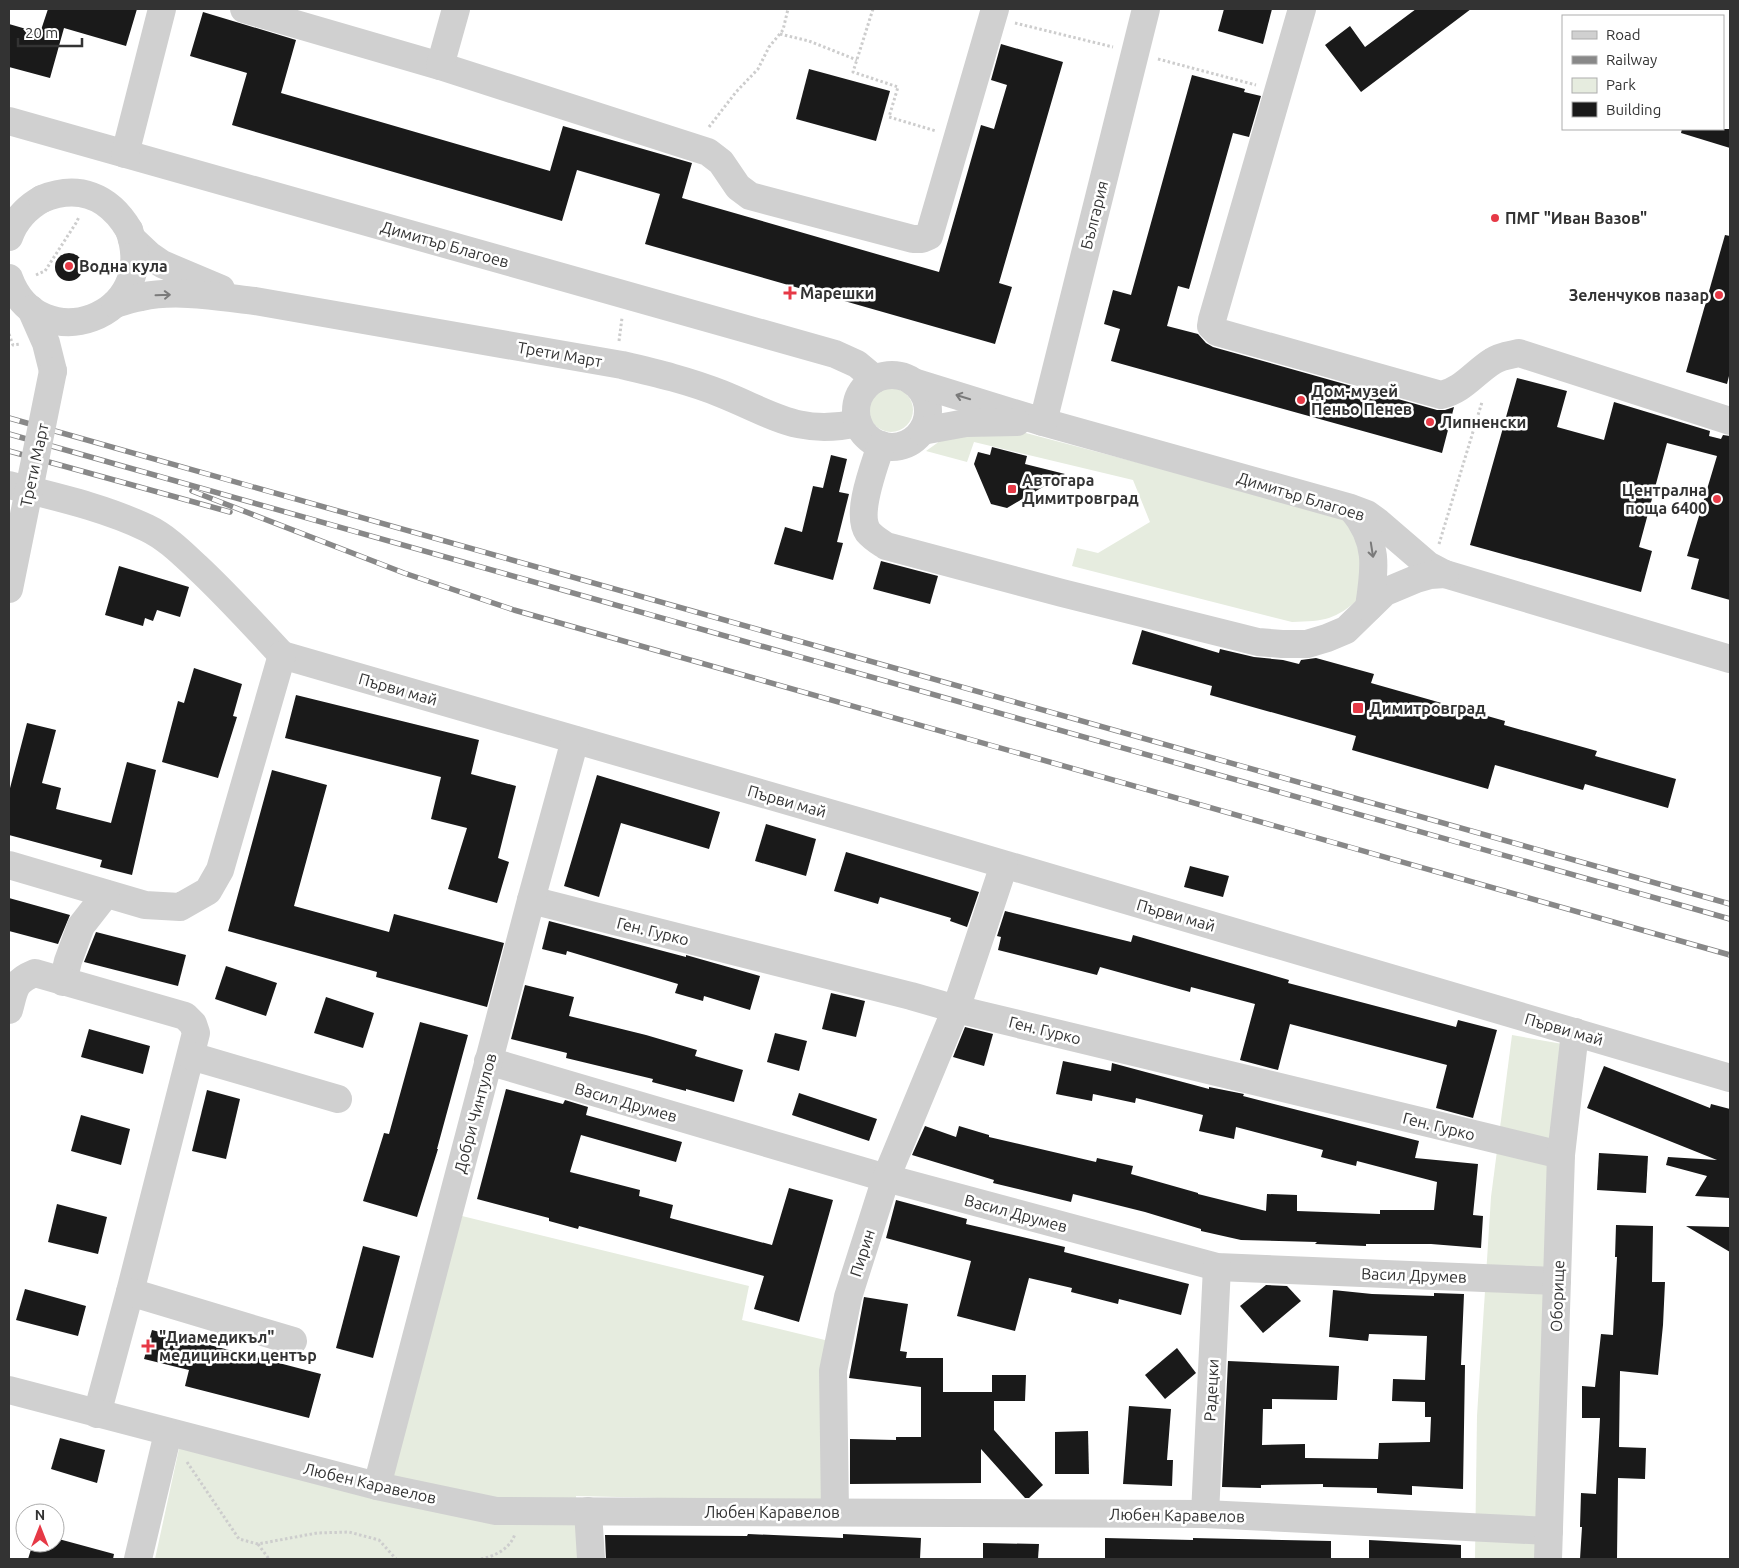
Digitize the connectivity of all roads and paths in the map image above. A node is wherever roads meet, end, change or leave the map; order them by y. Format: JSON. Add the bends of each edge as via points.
{"nodes":[{"id":1,"x":162,"y":9,"type":"edge"},
{"id":2,"x":456,"y":9,"type":"edge"},
{"id":3,"x":788,"y":9,"type":"edge"},
{"id":4,"x":872,"y":9,"type":"edge"},
{"id":5,"x":995,"y":9,"type":"edge"},
{"id":6,"x":1146,"y":9,"type":"edge"},
{"id":7,"x":1302,"y":9,"type":"edge"},
{"id":8,"x":256,"y":10,"type":"edge"},
{"id":9,"x":780,"y":34,"type":"junction"},
{"id":10,"x":857,"y":60,"type":"junction"},
{"id":11,"x":440,"y":66,"type":"junction"},
{"id":12,"x":9,"y":121,"type":"edge"},
{"id":13,"x":958,"y":138,"type":"junction"},
{"id":14,"x":694,"y":148,"type":"junction"},
{"id":15,"x":125,"y":154,"type":"junction"},
{"id":16,"x":28,"y":206,"type":"edge"},
{"id":17,"x":131,"y":234,"type":"junction"},
{"id":18,"x":9,"y":237,"type":"edge"},
{"id":19,"x":9,"y":278,"type":"edge"},
{"id":20,"x":625,"y":295,"type":"junction"},
{"id":21,"x":255,"y":302,"type":"junction"},
{"id":22,"x":115,"y":304,"type":"junction"},
{"id":23,"x":32,"y":309,"type":"junction"},
{"id":24,"x":87,"y":320,"type":"junction"},
{"id":25,"x":616,"y":363,"type":"junction"},
{"id":26,"x":54,"y":371,"type":"junction"},
{"id":27,"x":875,"y":379,"type":"junction"},
{"id":28,"x":914,"y":382,"type":"junction"},
{"id":29,"x":1483,"y":397,"type":"dead end"},
{"id":30,"x":1730,"y":421,"type":"edge"},
{"id":31,"x":1043,"y":422,"type":"junction"},
{"id":32,"x":858,"y":423,"type":"junction"},
{"id":33,"x":922,"y":431,"type":"junction"},
{"id":34,"x":881,"y":445,"type":"junction"},
{"id":35,"x":9,"y":485,"type":"edge"},
{"id":36,"x":1351,"y":508,"type":"junction"},
{"id":37,"x":1443,"y":562,"type":"junction"},
{"id":38,"x":9,"y":589,"type":"edge"},
{"id":39,"x":1369,"y":607,"type":"junction"},
{"id":40,"x":282,"y":655,"type":"junction"},
{"id":41,"x":1730,"y":658,"type":"edge"},
{"id":42,"x":575,"y":740,"type":"junction"},
{"id":43,"x":9,"y":865,"type":"edge"},
{"id":44,"x":1004,"y":865,"type":"junction"},
{"id":45,"x":106,"y":894,"type":"junction"},
{"id":46,"x":531,"y":900,"type":"junction"},
{"id":47,"x":63,"y":982,"type":"junction"},
{"id":48,"x":956,"y":1009,"type":"junction"},
{"id":49,"x":9,"y":1010,"type":"edge"},
{"id":50,"x":1575,"y":1032,"type":"junction"},
{"id":51,"x":190,"y":1056,"type":"junction"},
{"id":52,"x":488,"y":1061,"type":"junction"},
{"id":53,"x":1730,"y":1078,"type":"edge"},
{"id":54,"x":338,"y":1099,"type":"dead end"},
{"id":55,"x":1561,"y":1155,"type":"junction"},
{"id":56,"x":886,"y":1178,"type":"junction"},
{"id":57,"x":1217,"y":1266,"type":"junction"},
{"id":58,"x":1557,"y":1281,"type":"junction"},
{"id":59,"x":130,"y":1292,"type":"junction"},
{"id":60,"x":293,"y":1341,"type":"dead end"},
{"id":61,"x":9,"y":1390,"type":"edge"},
{"id":62,"x":97,"y":1414,"type":"junction"},
{"id":63,"x":168,"y":1433,"type":"junction"},
{"id":64,"x":377,"y":1486,"type":"junction"},
{"id":65,"x":525,"y":1510,"type":"junction"},
{"id":66,"x":588,"y":1511,"type":"junction"},
{"id":67,"x":835,"y":1512,"type":"junction"},
{"id":68,"x":1205,"y":1514,"type":"junction"},
{"id":69,"x":1549,"y":1531,"type":"junction"},
{"id":70,"x":258,"y":1544,"type":"junction"},
{"id":71,"x":495,"y":1558,"type":"edge"},
{"id":72,"x":138,"y":1559,"type":"edge"},
{"id":73,"x":269,"y":1559,"type":"edge"},
{"id":74,"x":396,"y":1559,"type":"edge"},
{"id":75,"x":481,"y":1559,"type":"edge"},
{"id":76,"x":591,"y":1559,"type":"edge"},
{"id":77,"x":1548,"y":1559,"type":"edge"}],
"edges":[{"from":1,"to":15,"type":"street"},
{"from":2,"to":11,"type":"street"},
{"from":3,"to":9,"type":"path"},
{"from":4,"to":10,"type":"path"},
{"from":5,"to":13,"type":"street"},
{"from":6,"to":31,"type":"street","name":"България"},
{"from":7,"to":30,"type":"street","via":[[1214,310],[1211,326],[1217,332],[1441,395],[1450,393],[1494,360],[1519,353]]},
{"from":8,"to":11,"type":"street"},
{"from":9,"to":10,"type":"path","via":[[809,41]]},
{"from":9,"to":14,"type":"path","via":[[758,69],[736,92]]},
{"from":10,"to":13,"type":"path","via":[[853,72],[898,87],[889,117]]},
{"from":11,"to":14,"type":"street"},
{"from":12,"to":15,"type":"street","name":"Димитър Благоев"},
{"from":13,"to":14,"type":"street","via":[[929,236],[922,239],[750,196],[738,187],[721,162],[708,152]]},
{"from":15,"to":20,"type":"street","name":"Димитър Благоев"},
{"from":16,"to":17,"type":"street","name":"Трети Март","bridge":true,"via":[[56,194],[92,196],[117,212]]},
{"from":16,"to":18,"type":"street"},
{"from":17,"to":21,"type":"street","name":"Трети Март","via":[[149,255],[162,264]]},
{"from":17,"to":22,"type":"street","via":[[135,257],[133,274]]},
{"from":19,"to":23,"type":"street"},
{"from":20,"to":25,"type":"path"},
{"from":20,"to":27,"type":"street","name":"Димитър Благоев","via":[[835,354],[857,364]]},
{"from":22,"to":21,"type":"street","name":"Трети Март","one_way":true,"via":[[166,294],[207,295]]},
{"from":21,"to":25,"type":"street","name":"Трети Март"},
{"from":22,"to":24,"type":"street"},
{"from":23,"to":24,"type":"street","via":[[62,321]]},
{"from":23,"to":26,"type":"street","name":"Трети Март"},
{"from":24,"to":26,"type":"street","name":"Трети Март","via":[[72,337]]},
{"from":25,"to":32,"type":"street","name":"Трети Март","via":[[677,378],[790,423],[833,428]]},
{"from":26,"to":38,"type":"street","name":"Трети Март","bridge":true},
{"from":27,"to":28,"type":"street","via":[[890,375]]},
{"from":27,"to":32,"type":"street","via":[[858,398]]},
{"from":31,"to":28,"type":"street","name":"Димитър Благоев","one_way":true},
{"from":28,"to":33,"type":"street","via":[[928,405]]},
{"from":29,"to":37,"type":"path","via":[[1439,544]]},
{"from":31,"to":33,"type":"street","via":[[966,423]]},
{"from":31,"to":36,"type":"street","name":"Димитър Благоев"},
{"from":32,"to":34,"type":"street","via":[[869,439]]},
{"from":33,"to":34,"type":"street","via":[[907,444]]},
{"from":34,"to":39,"type":"street","via":[[868,491],[864,520],[867,530],[886,546],[1258,642],[1307,644],[1327,638],[1346,630]]},
{"from":35,"to":40,"type":"street","via":[[100,508],[148,528],[173,545],[208,577]]},
{"from":36,"to":37,"type":"street","name":"Димитър Благоев","via":[[1378,522],[1428,565]]},
{"from":36,"to":39,"type":"street","one_way":true,"via":[[1362,521],[1373,550]]},
{"from":37,"to":39,"type":"street","via":[[1430,575],[1385,592]]},
{"from":37,"to":41,"type":"street","name":"Димитър Благоев"},
{"from":40,"to":42,"type":"street","name":"Първи май"},
{"from":40,"to":45,"type":"street","via":[[220,870],[208,890],[180,907],[146,906]]},
{"from":42,"to":44,"type":"street","name":"Първи май"},
{"from":42,"to":46,"type":"street","name":"Добри Чинтулов"},
{"from":43,"to":45,"type":"street"},
{"from":44,"to":48,"type":"street","name":"Пирин"},
{"from":44,"to":50,"type":"street","name":"Първи май"},
{"from":45,"to":47,"type":"street","via":[[81,926]]},
{"from":46,"to":48,"type":"street","name":"Ген. Гурко"},
{"from":46,"to":52,"type":"street","name":"Добри Чинтулов"},
{"from":47,"to":49,"type":"street","via":[[35,973],[21,979]]},
{"from":47,"to":51,"type":"street","via":[[185,1016],[196,1033]]},
{"from":48,"to":55,"type":"street","name":"Ген. Гурко"},
{"from":48,"to":56,"type":"street","name":"Пирин"},
{"from":50,"to":53,"type":"street","name":"Първи май"},
{"from":50,"to":55,"type":"street","name":"Оборище"},
{"from":51,"to":54,"type":"street"},
{"from":51,"to":59,"type":"street"},
{"from":52,"to":56,"type":"street","name":"Васил Друмев"},
{"from":52,"to":64,"type":"street","name":"Добри Чинтулов"},
{"from":55,"to":58,"type":"street","name":"Оборище"},
{"from":56,"to":57,"type":"street","name":"Васил Друмев"},
{"from":56,"to":67,"type":"street","name":"Пирин","via":[[848,1297],[833,1371]]},
{"from":57,"to":58,"type":"street","name":"Васил Друмев"},
{"from":57,"to":68,"type":"street","name":"Радецки"},
{"from":58,"to":69,"type":"street","name":"Оборище"},
{"from":59,"to":60,"type":"street"},
{"from":59,"to":62,"type":"street"},
{"from":61,"to":62,"type":"street","name":"Любен Каравелов"},
{"from":62,"to":63,"type":"street","name":"Любен Каравелов"},
{"from":63,"to":64,"type":"street","name":"Любен Каравелов"},
{"from":63,"to":70,"type":"path","via":[[239,1539]]},
{"from":63,"to":72,"type":"street"},
{"from":64,"to":65,"type":"street","name":"Любен Каравелов","via":[[496,1510]]},
{"from":65,"to":66,"type":"street","name":"Любен Каравелов"},
{"from":65,"to":71,"type":"path","via":[[513,1541]]},
{"from":66,"to":67,"type":"street","name":"Любен Каравелов"},
{"from":66,"to":76,"type":"street"},
{"from":67,"to":68,"type":"street","name":"Любен Каравелов"},
{"from":68,"to":69,"type":"street","name":"Любен Каравелов"},
{"from":69,"to":77,"type":"street","name":"Оборище"},
{"from":70,"to":73,"type":"path"},
{"from":70,"to":74,"type":"path","via":[[317,1533],[348,1532],[379,1540]]},
{"from":71,"to":75,"type":"path"}]}
